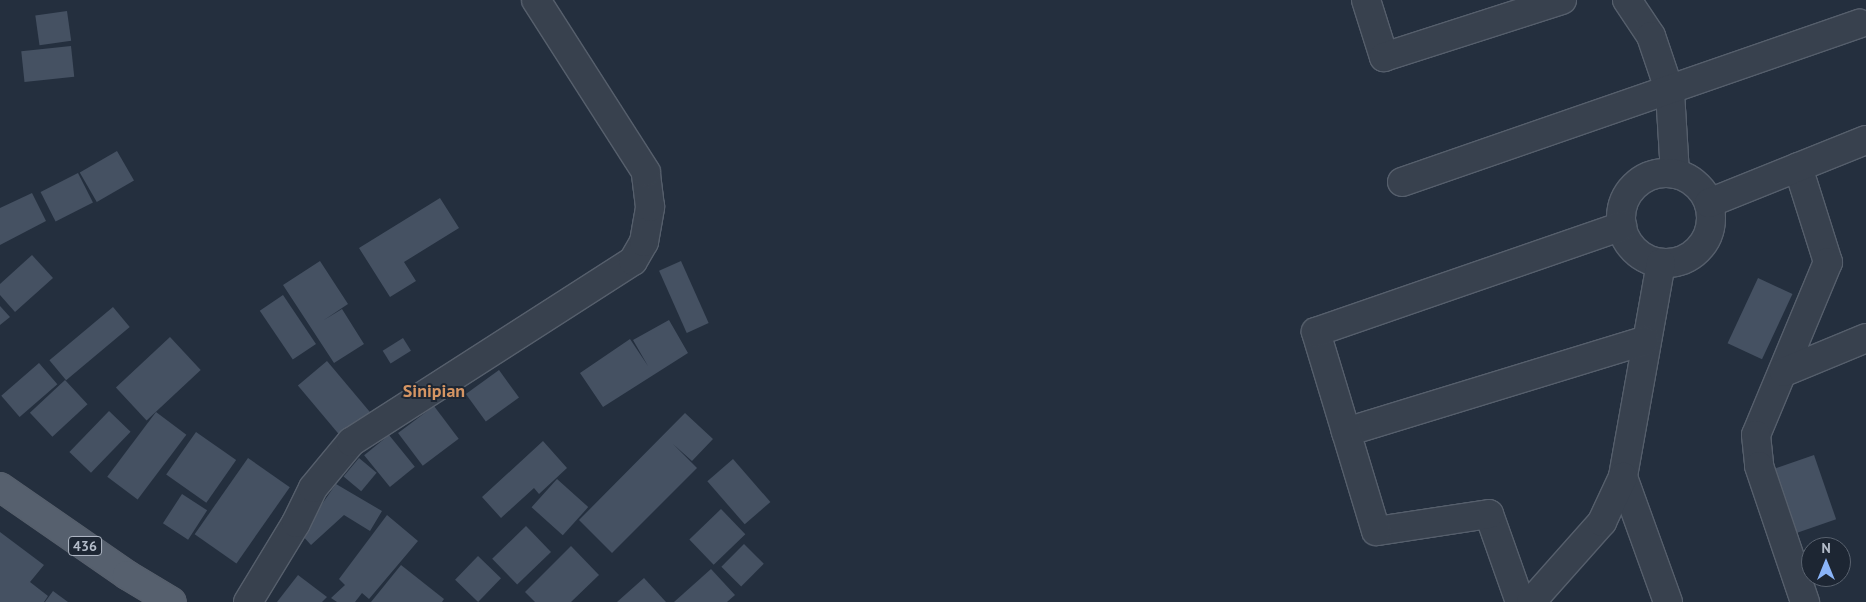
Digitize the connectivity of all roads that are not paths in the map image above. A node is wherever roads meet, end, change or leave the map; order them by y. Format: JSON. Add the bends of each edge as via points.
{"nodes":[{"id":1,"x":536,"y":0,"type":"edge"},
{"id":2,"x":1366,"y":0,"type":"edge"},
{"id":3,"x":1562,"y":0,"type":"edge"},
{"id":4,"x":1627,"y":0,"type":"edge"},
{"id":5,"x":1859,"y":24,"type":"dead end"},
{"id":6,"x":1670,"y":92,"type":"junction"},
{"id":7,"x":1866,"y":140,"type":"edge"},
{"id":8,"x":1798,"y":167,"type":"junction"},
{"id":9,"x":1675,"y":174,"type":"junction"},
{"id":10,"x":1402,"y":182,"type":"dead end"},
{"id":11,"x":1709,"y":203,"type":"junction"},
{"id":12,"x":1622,"y":226,"type":"junction"},
{"id":13,"x":1660,"y":263,"type":"junction"},
{"id":14,"x":1866,"y":338,"type":"edge"},
{"id":15,"x":1644,"y":341,"type":"junction"},
{"id":16,"x":1784,"y":372,"type":"junction"},
{"id":17,"x":1346,"y":432,"type":"junction"},
{"id":18,"x":1623,"y":477,"type":"junction"},
{"id":19,"x":0,"y":487,"type":"edge"},
{"id":20,"x":172,"y":602,"type":"edge"},
{"id":21,"x":248,"y":602,"type":"edge"},
{"id":22,"x":1520,"y":602,"type":"edge"},
{"id":23,"x":1531,"y":602,"type":"edge"},
{"id":24,"x":1668,"y":602,"type":"edge"},
{"id":25,"x":1805,"y":602,"type":"edge"}],
"edges":[{"from":1,"to":21,"type":"street","via":[[646,172],[650,208],[644,242],[633,260],[351,442],[314,488]]},
{"from":2,"to":3,"type":"street","via":[[1384,57]]},
{"from":4,"to":6,"type":"street","via":[[1652,36]]},
{"from":5,"to":6,"type":"street"},
{"from":6,"to":9,"type":"street"},
{"from":6,"to":10,"type":"street"},
{"from":7,"to":8,"type":"street"},
{"from":8,"to":11,"type":"street"},
{"from":8,"to":16,"type":"street","via":[[1828,262]]},
{"from":9,"to":11,"type":"street","via":[[1701,190]]},
{"from":9,"to":12,"type":"street","via":[[1645,178],[1634,187],[1621,212]]},
{"from":11,"to":13,"type":"street","via":[[1712,218],[1702,247],[1676,263]]},
{"from":12,"to":13,"type":"street","via":[[1635,251]]},
{"from":12,"to":17,"type":"street","via":[[1316,332]]},
{"from":13,"to":15,"type":"street"},
{"from":14,"to":16,"type":"street"},
{"from":15,"to":17,"type":"street"},
{"from":15,"to":18,"type":"street"},
{"from":16,"to":25,"type":"street","via":[[1756,435],[1759,466]]},
{"from":17,"to":22,"type":"street","via":[[1376,531],[1489,514]]},
{"from":18,"to":23,"type":"street","via":[[1602,522]]},
{"from":18,"to":24,"type":"street"},
{"from":19,"to":20,"type":"main road","number":"436","via":[[127,575]]}]}
